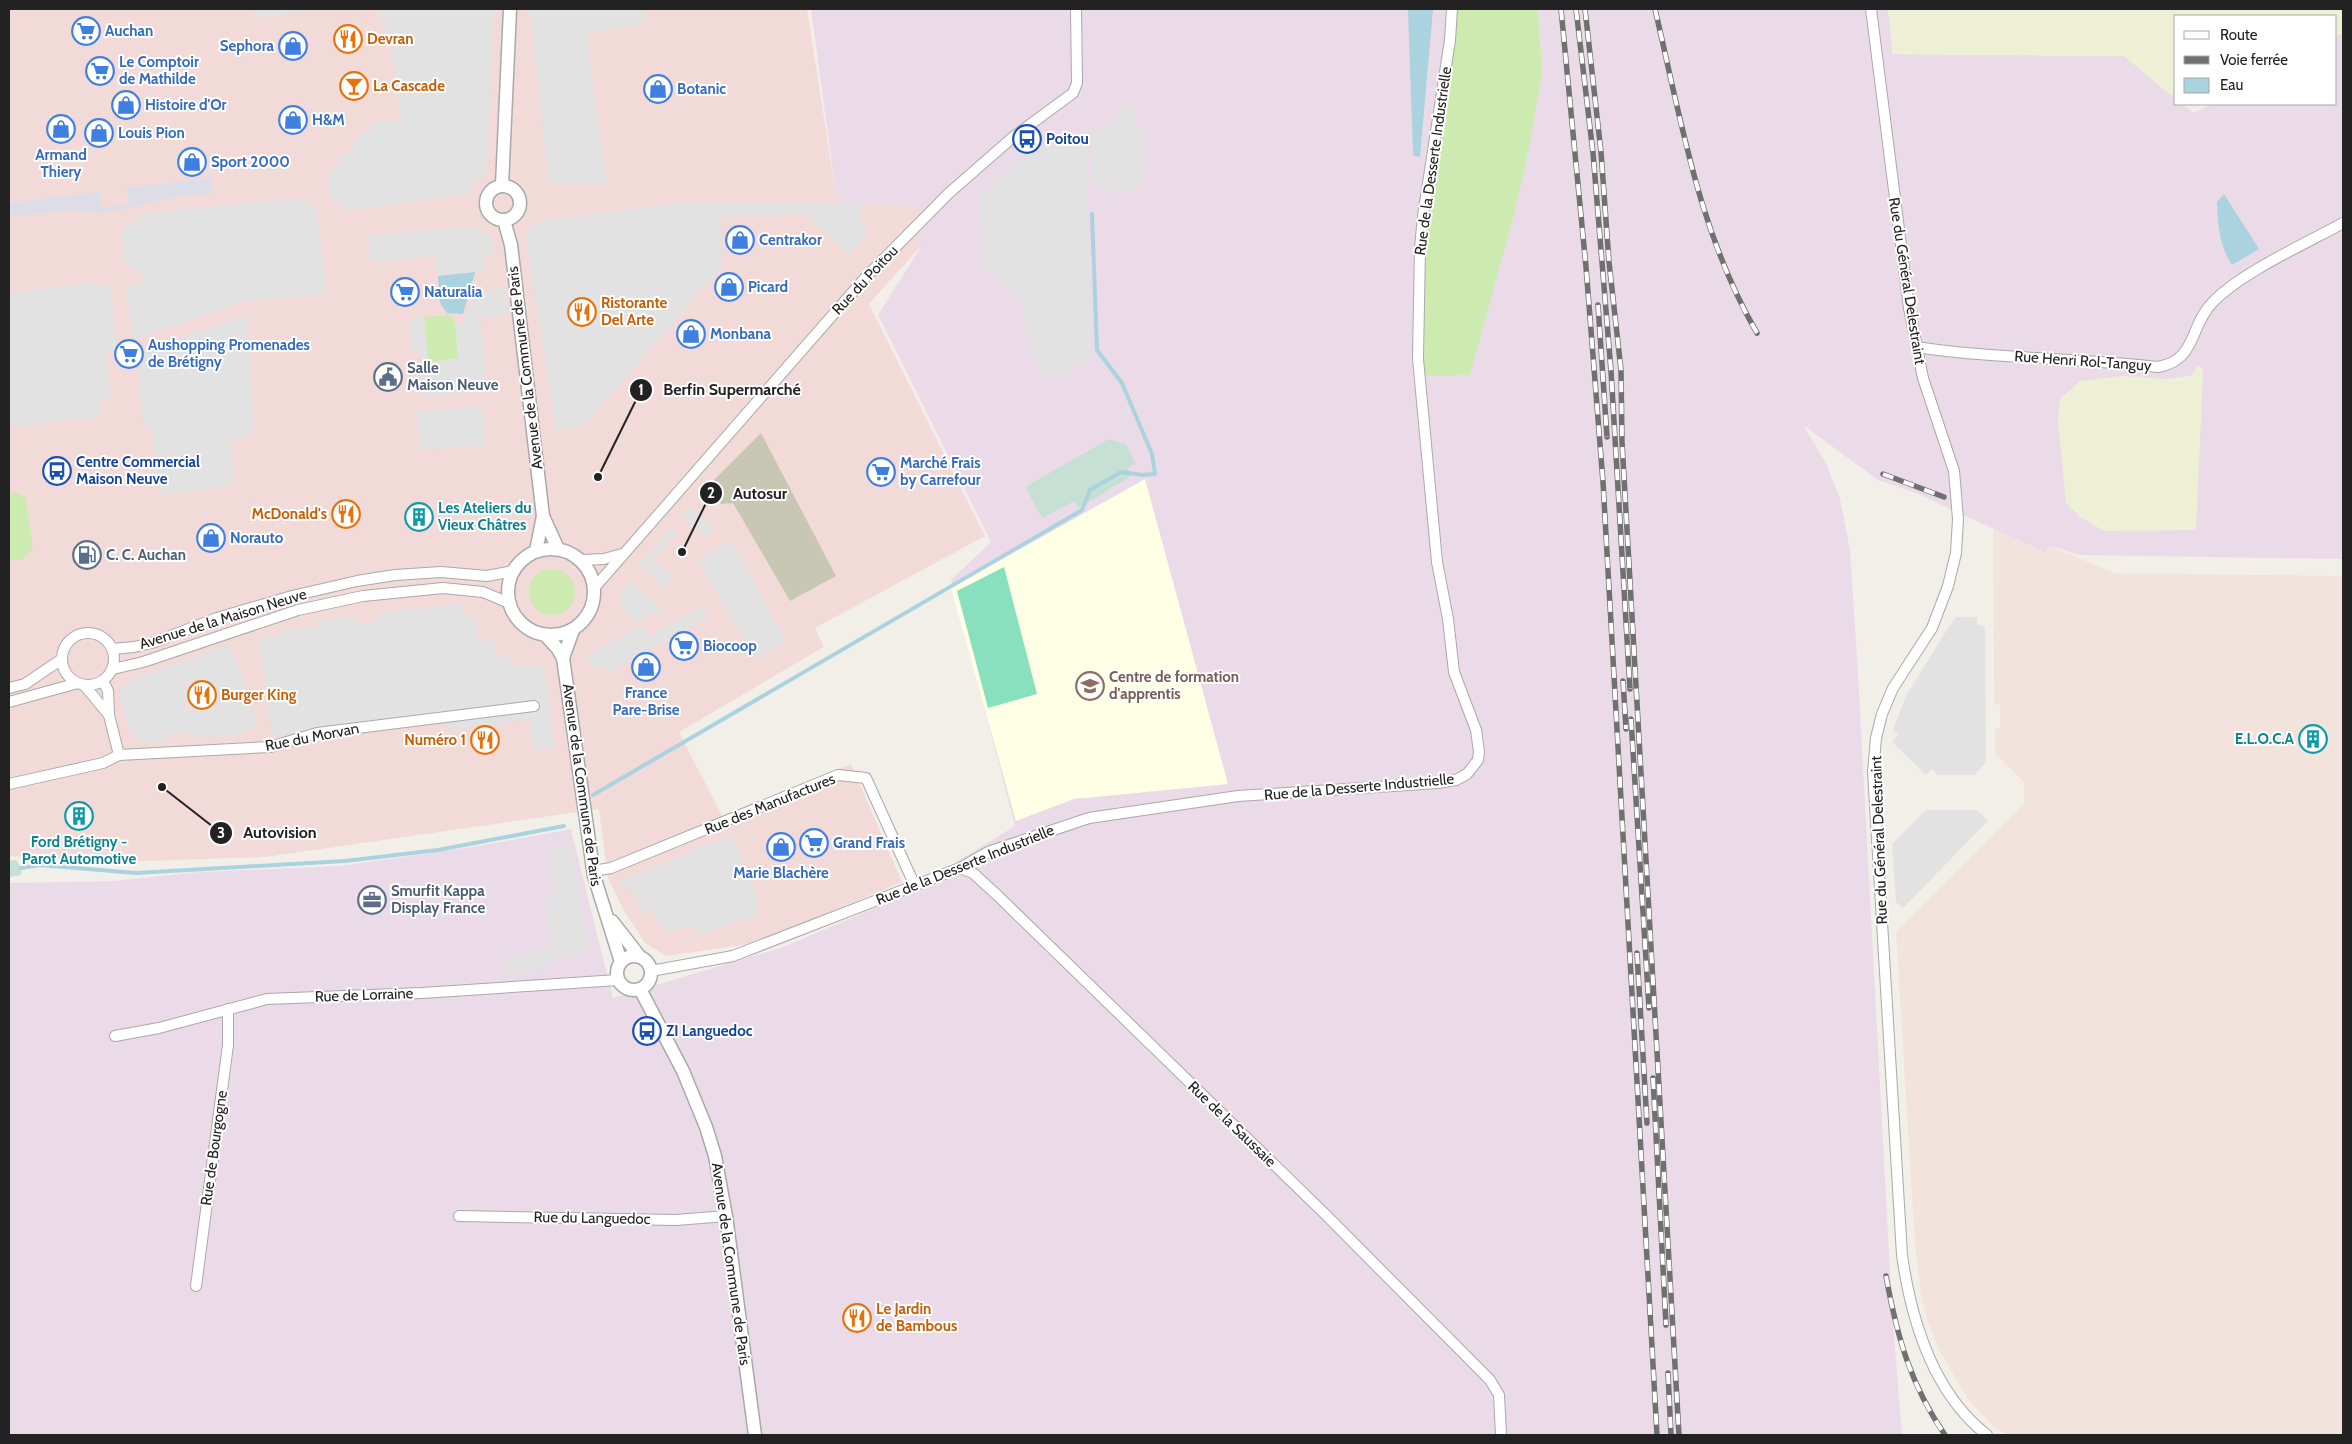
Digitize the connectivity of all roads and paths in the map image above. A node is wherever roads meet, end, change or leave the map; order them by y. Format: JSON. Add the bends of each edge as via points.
{"nodes":[{"id":1,"x":510,"y":9,"type":"edge"},
{"id":2,"x":1076,"y":9,"type":"edge"},
{"id":3,"x":1452,"y":9,"type":"edge"},
{"id":4,"x":1871,"y":9,"type":"edge"},
{"id":5,"x":502,"y":185,"type":"junction"},
{"id":6,"x":504,"y":220,"type":"junction"},
{"id":7,"x":2343,"y":224,"type":"edge"},
{"id":8,"x":1916,"y":347,"type":"junction"},
{"id":9,"x":544,"y":516,"type":"junction"},
{"id":10,"x":558,"y":549,"type":"junction"},
{"id":11,"x":536,"y":551,"type":"junction"},
{"id":12,"x":622,"y":554,"type":"junction"},
{"id":13,"x":581,"y":560,"type":"junction"},
{"id":14,"x":513,"y":571,"type":"junction"},
{"id":15,"x":595,"y":587,"type":"junction"},
{"id":16,"x":508,"y":603,"type":"junction"},
{"id":17,"x":573,"y":630,"type":"junction"},
{"id":18,"x":545,"y":636,"type":"junction"},
{"id":19,"x":112,"y":649,"type":"junction"},
{"id":20,"x":564,"y":658,"type":"junction"},
{"id":21,"x":62,"y":659,"type":"junction"},
{"id":22,"x":112,"y":669,"type":"junction"},
{"id":23,"x":103,"y":681,"type":"junction"},
{"id":24,"x":81,"y":684,"type":"junction"},
{"id":25,"x":9,"y":688,"type":"edge"},
{"id":26,"x":9,"y":702,"type":"edge"},
{"id":27,"x":534,"y":706,"type":"dead end"},
{"id":28,"x":109,"y":715,"type":"junction"},
{"id":29,"x":119,"y":755,"type":"junction"},
{"id":30,"x":9,"y":784,"type":"edge"},
{"id":31,"x":960,"y":868,"type":"junction"},
{"id":32,"x":593,"y":870,"type":"junction"},
{"id":33,"x":914,"y":886,"type":"junction"},
{"id":34,"x":604,"y":912,"type":"junction"},
{"id":35,"x":640,"y":957,"type":"junction"},
{"id":36,"x":621,"y":962,"type":"junction"},
{"id":37,"x":651,"y":971,"type":"junction"},
{"id":38,"x":618,"y":980,"type":"junction"},
{"id":39,"x":640,"y":989,"type":"junction"},
{"id":40,"x":228,"y":1009,"type":"junction"},
{"id":41,"x":115,"y":1036,"type":"dead end"},
{"id":42,"x":459,"y":1216,"type":"dead end"},
{"id":43,"x":726,"y":1216,"type":"junction"},
{"id":44,"x":196,"y":1286,"type":"dead end"},
{"id":45,"x":755,"y":1435,"type":"edge"},
{"id":46,"x":1502,"y":1435,"type":"edge"},
{"id":47,"x":1987,"y":1435,"type":"edge"}],
"edges":[{"from":1,"to":5,"type":"street"},
{"from":2,"to":12,"type":"street","name":"Rue du Poitou","via":[[1077,83],[1073,93],[986,160],[865,278]]},
{"from":3,"to":31,"type":"street","name":"Rue de la Desserte Industrielle","via":[[1423,216],[1418,359],[1437,562],[1456,680],[1479,742],[1475,766],[1464,776],[1449,781],[1238,796],[1089,818],[988,852]]},
{"from":4,"to":8,"type":"street","name":"Rue du Général Delestraint","via":[[1896,217]]},
{"from":5,"to":6,"type":"street","via":[[490,191],[486,205],[492,216]]},
{"from":5,"to":6,"type":"street","via":[[517,192],[520,205],[512,218]]},
{"from":6,"to":9,"type":"street","name":"Avenue de la Commune de Paris","via":[[511,245]]},
{"from":7,"to":8,"type":"street","name":"Rue Henri Rol-Tanguy","via":[[2222,293],[2210,305],[2181,358],[2167,366],[1959,354]]},
{"from":8,"to":47,"type":"street","name":"Rue du Général Delestraint","via":[[1926,389],[1952,465],[1958,519],[1956,553],[1948,586],[1932,628],[1893,688],[1882,714],[1873,772],[1902,1255],[1910,1305],[1927,1352],[1947,1389],[1969,1419]]},
{"from":9,"to":10,"type":"street","name":"Avenue de la Commune de Paris"},
{"from":9,"to":11,"type":"street","name":"Avenue de la Commune de Paris"},
{"from":10,"to":11,"type":"street"},
{"from":10,"to":13,"type":"street"},
{"from":11,"to":14,"type":"street","via":[[519,562]]},
{"from":12,"to":13,"type":"street"},
{"from":12,"to":15,"type":"street","name":"Rue du Poitou"},
{"from":13,"to":15,"type":"street"},
{"from":14,"to":16,"type":"street","via":[[507,592]]},
{"from":14,"to":19,"type":"street","name":"Avenue de la Maison Neuve","via":[[487,576],[441,572],[357,581],[217,618],[155,642]]},
{"from":15,"to":17,"type":"street","via":[[590,612]]},
{"from":16,"to":18,"type":"street","via":[[516,618],[529,630]]},
{"from":16,"to":22,"type":"street","name":"Avenue de la Maison Neuve","via":[[483,592],[443,588],[363,596],[298,610],[143,662]]},
{"from":17,"to":18,"type":"street"},
{"from":17,"to":20,"type":"street","name":"Avenue de la Commune de Paris"},
{"from":18,"to":20,"type":"street"},
{"from":19,"to":21,"type":"street","via":[[96,634],[81,634],[68,643]]},
{"from":19,"to":22,"type":"street"},
{"from":20,"to":32,"type":"street","name":"Avenue de la Commune de Paris"},
{"from":21,"to":24,"type":"street","via":[[66,674]]},
{"from":21,"to":25,"type":"street","via":[[25,684]]},
{"from":22,"to":23,"type":"street"},
{"from":23,"to":24,"type":"street"},
{"from":23,"to":28,"type":"street","via":[[108,691]]},
{"from":24,"to":26,"type":"street"},
{"from":24,"to":28,"type":"street"},
{"from":27,"to":29,"type":"street","name":"Rue du Morvan","via":[[317,733],[270,747]]},
{"from":28,"to":29,"type":"street"},
{"from":29,"to":30,"type":"street","name":"Rue du Morvan","via":[[103,763]]},
{"from":31,"to":33,"type":"street","name":"Rue de la Desserte Industrielle"},
{"from":31,"to":46,"type":"street","name":"Rue de la Saussaie","via":[[973,873],[997,895],[1484,1373],[1496,1388]]},
{"from":32,"to":33,"type":"street","name":"Rue des Manufactures","via":[[611,868],[838,775],[850,775],[866,778]]},
{"from":32,"to":34,"type":"street","name":"Avenue de la Commune de Paris"},
{"from":33,"to":37,"type":"street","name":"Rue de la Desserte Industrielle","via":[[733,956]]},
{"from":34,"to":35,"type":"street","name":"Avenue de la Commune de Paris"},
{"from":34,"to":36,"type":"street","name":"Avenue de la Commune de Paris"},
{"from":35,"to":36,"type":"street","via":[[627,957]]},
{"from":35,"to":37,"type":"street"},
{"from":36,"to":38,"type":"street","via":[[616,973]]},
{"from":37,"to":39,"type":"street","via":[[650,980]]},
{"from":38,"to":39,"type":"street","via":[[627,989]]},
{"from":38,"to":40,"type":"street","name":"Rue de Lorraine","via":[[422,993],[278,998]]},
{"from":39,"to":43,"type":"street","name":"Avenue de la Commune de Paris","via":[[683,1071],[706,1127]]},
{"from":40,"to":41,"type":"street","name":"Rue de Lorraine"},
{"from":40,"to":44,"type":"street","name":"Rue de Bourgogne","via":[[228,1045]]},
{"from":42,"to":43,"type":"street","name":"Rue du Languedoc","via":[[676,1220]]},
{"from":43,"to":45,"type":"street","name":"Avenue de la Commune de Paris"}]}
